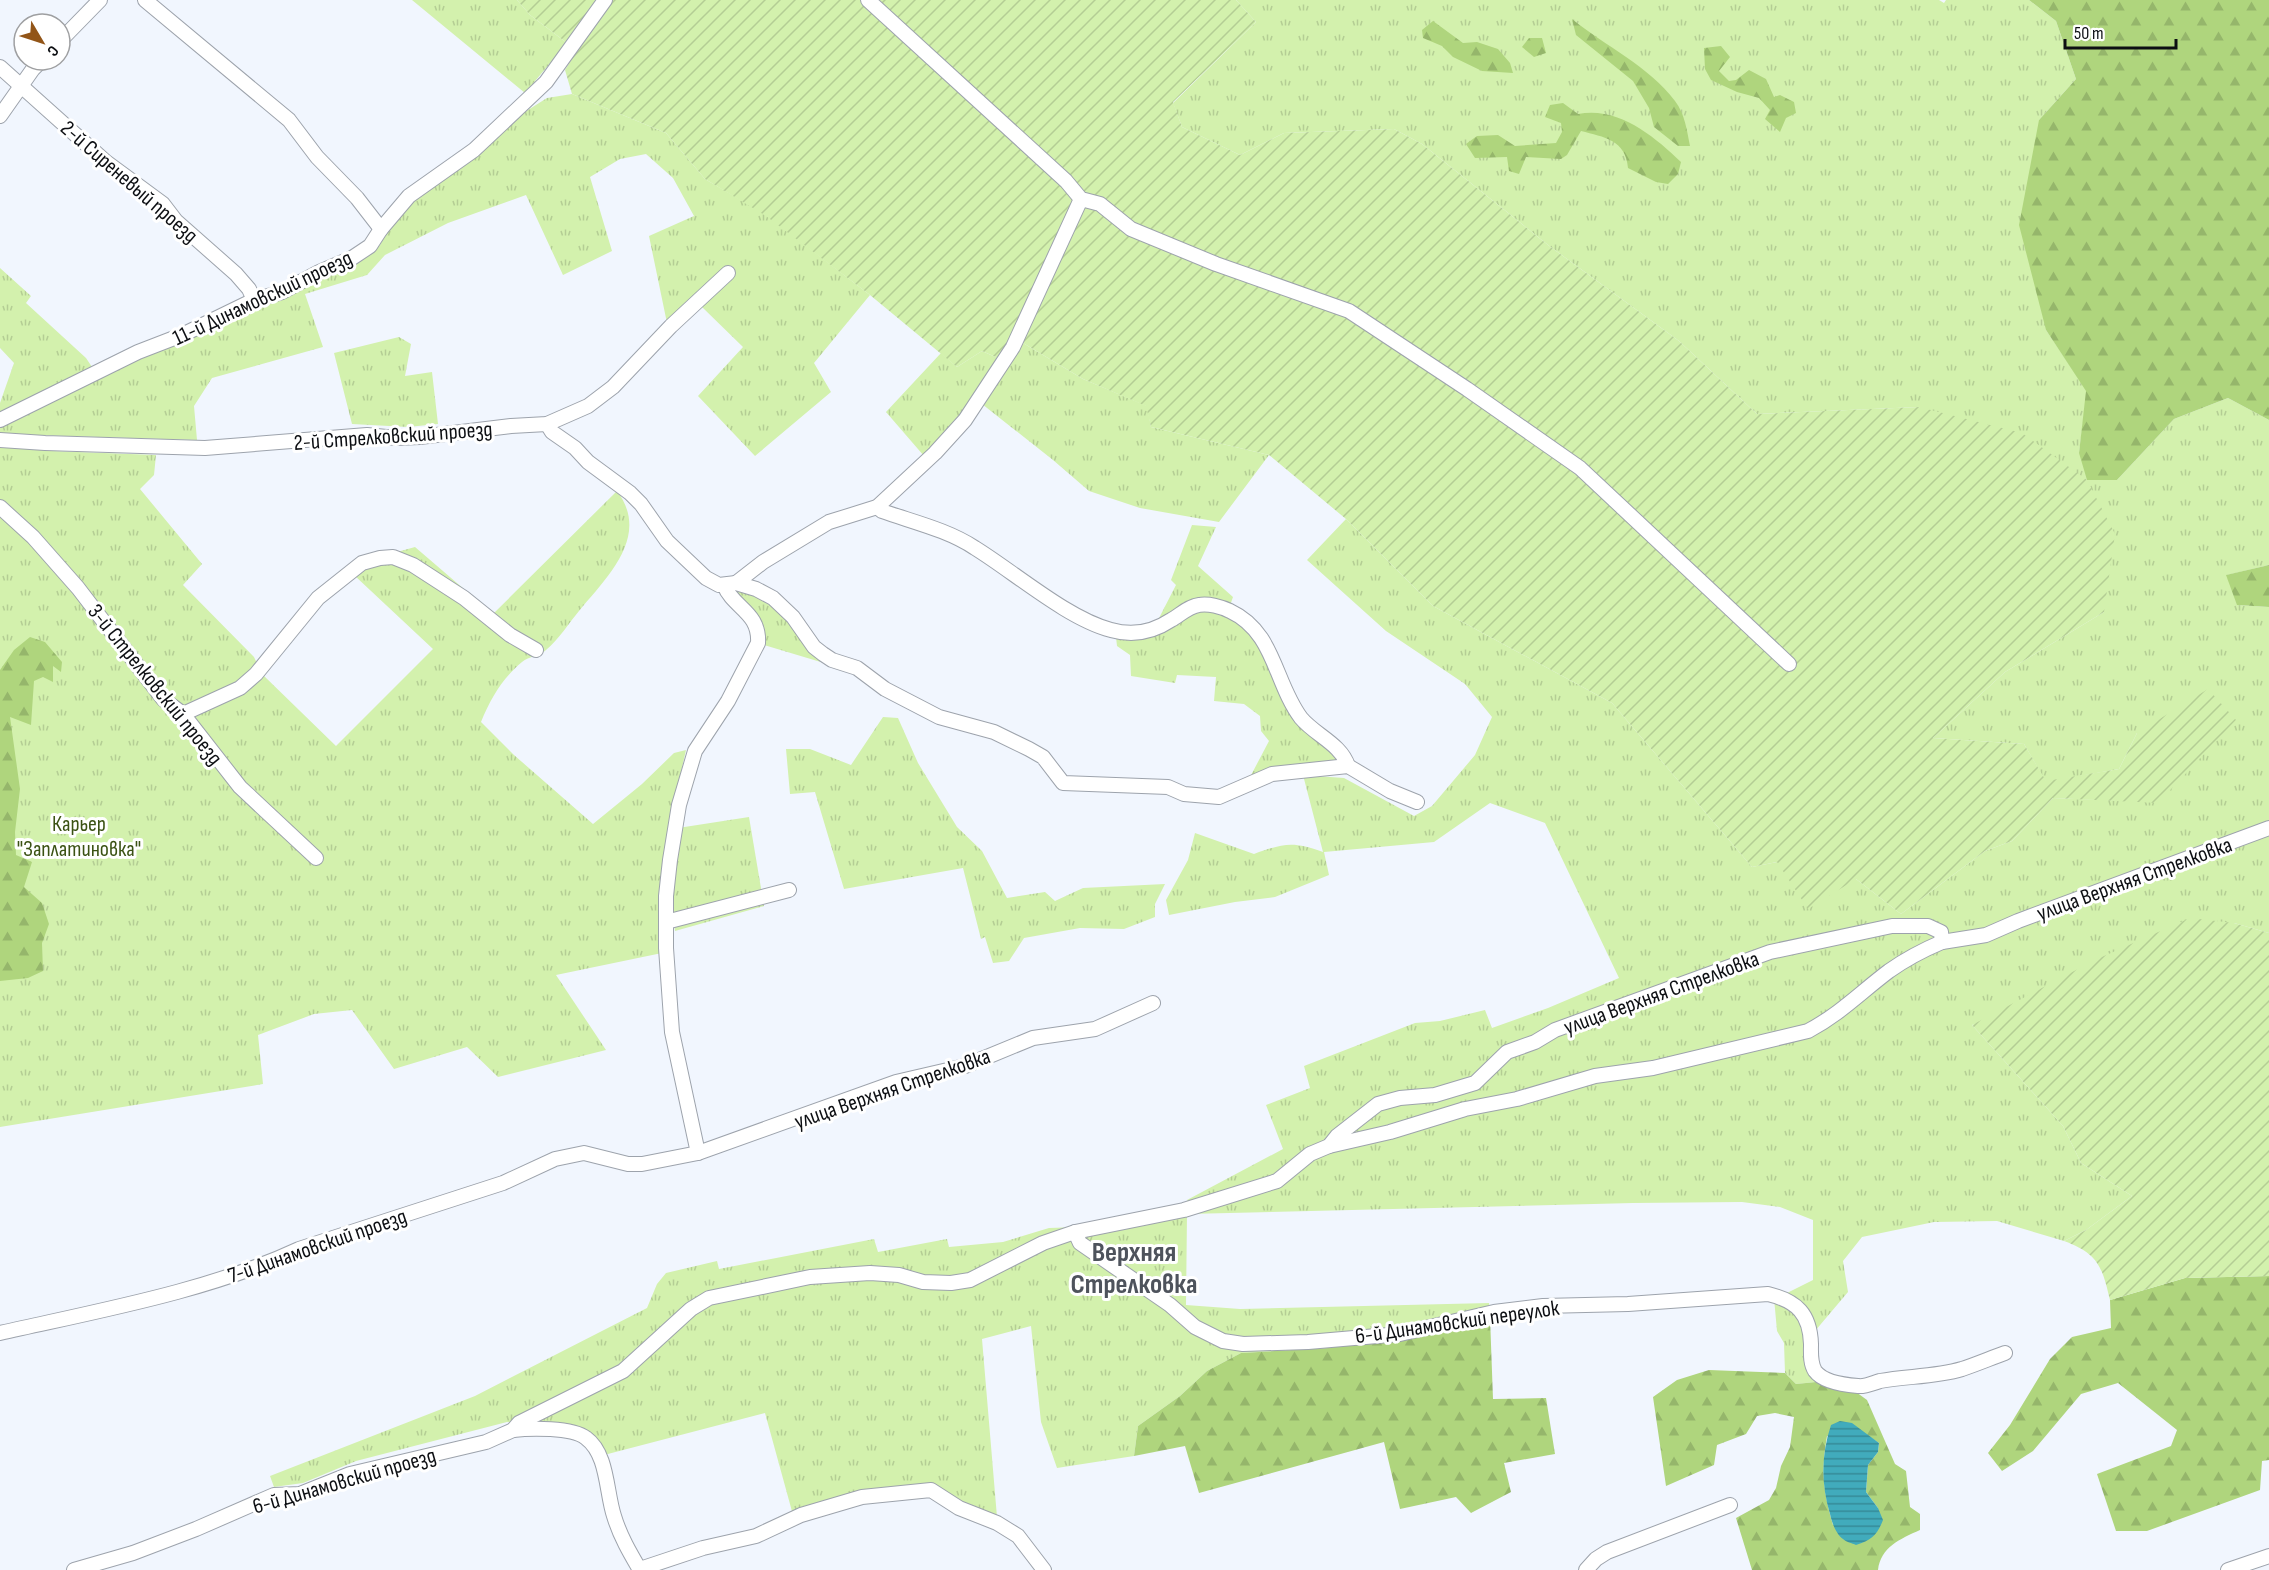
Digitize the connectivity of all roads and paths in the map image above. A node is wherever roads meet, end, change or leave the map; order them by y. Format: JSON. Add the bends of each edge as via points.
{"nodes":[{"id":1,"x":100,"y":0,"type":"edge"},
{"id":2,"x":145,"y":0,"type":"edge"},
{"id":3,"x":605,"y":0,"type":"edge"},
{"id":4,"x":868,"y":0,"type":"edge"},
{"id":5,"x":72,"y":29,"type":"edge"},
{"id":6,"x":0,"y":67,"type":"edge"},
{"id":7,"x":32,"y":72,"type":"edge"},
{"id":8,"x":21,"y":86,"type":"junction"},
{"id":9,"x":0,"y":116,"type":"edge"},
{"id":10,"x":1081,"y":199,"type":"junction"},
{"id":11,"x":381,"y":229,"type":"junction"},
{"id":12,"x":728,"y":273,"type":"dead end"},
{"id":13,"x":254,"y":300,"type":"junction"},
{"id":14,"x":0,"y":420,"type":"edge"},
{"id":15,"x":547,"y":424,"type":"junction"},
{"id":16,"x":0,"y":440,"type":"edge"},
{"id":17,"x":0,"y":507,"type":"edge"},
{"id":18,"x":877,"y":507,"type":"junction"},
{"id":19,"x":730,"y":584,"type":"junction"},
{"id":20,"x":536,"y":650,"type":"dead end"},
{"id":21,"x":1789,"y":664,"type":"dead end"},
{"id":22,"x":183,"y":714,"type":"junction"},
{"id":23,"x":1348,"y":766,"type":"junction"},
{"id":24,"x":1417,"y":802,"type":"dead end"},
{"id":25,"x":2269,"y":828,"type":"edge"},
{"id":26,"x":316,"y":858,"type":"dead end"},
{"id":27,"x":789,"y":890,"type":"dead end"},
{"id":28,"x":666,"y":922,"type":"junction"},
{"id":29,"x":1942,"y":942,"type":"junction"},
{"id":30,"x":1153,"y":1003,"type":"dead end"},
{"id":31,"x":1329,"y":1146,"type":"junction"},
{"id":32,"x":698,"y":1153,"type":"junction"},
{"id":33,"x":628,"y":1164,"type":"joint"},
{"id":34,"x":1075,"y":1233,"type":"junction"},
{"id":35,"x":0,"y":1333,"type":"edge"},
{"id":36,"x":2005,"y":1353,"type":"dead end"},
{"id":37,"x":513,"y":1430,"type":"junction"},
{"id":38,"x":1730,"y":1505,"type":"dead end"},
{"id":39,"x":2269,"y":1556,"type":"edge"},
{"id":40,"x":74,"y":1570,"type":"edge"},
{"id":41,"x":640,"y":1570,"type":"edge"},
{"id":42,"x":1044,"y":1570,"type":"edge"},
{"id":43,"x":1586,"y":1570,"type":"edge"},
{"id":44,"x":2228,"y":1570,"type":"edge"}],
"edges":[{"from":1,"to":5,"type":"street"},
{"from":2,"to":11,"type":"street","via":[[289,120]]},
{"from":3,"to":11,"type":"street","name":"11-й Динамовский проезд","via":[[546,82],[474,150],[409,196]]},
{"from":4,"to":10,"type":"street"},
{"from":6,"to":8,"type":"street","name":"2-й Сиреневый проезд"},
{"from":7,"to":8,"type":"street"},
{"from":8,"to":9,"type":"street"},
{"from":8,"to":13,"type":"street","name":"2-й Сиреневый проезд","via":[[105,162],[163,204],[176,221],[236,274]]},
{"from":10,"to":18,"type":"street","via":[[1013,347],[965,420]]},
{"from":10,"to":21,"type":"street","via":[[1100,204],[1131,229],[1349,311],[1369,324],[1580,468]]},
{"from":11,"to":13,"type":"street","name":"11-й Динамовский проезд","via":[[369,246],[352,258],[282,292]]},
{"from":12,"to":15,"type":"street","name":"2-й Стрелковский проезд","via":[[614,387],[588,406]]},
{"from":13,"to":14,"type":"street","name":"11-й Динамовский проезд"},
{"from":15,"to":16,"type":"street","name":"2-й Стрелковский проезд","via":[[420,437],[367,435],[205,448]]},
{"from":15,"to":19,"type":"street","via":[[588,462],[630,493],[667,541],[706,578],[719,585]]},
{"from":17,"to":22,"type":"street","name":"3-й Стрелковский проезд","via":[[78,588],[163,699]]},
{"from":18,"to":19,"type":"street","via":[[829,522]]},
{"from":18,"to":23,"type":"street","via":[[962,540],[1095,626],[1134,634],[1159,627],[1199,605],[1229,610],[1266,642],[1279,678],[1303,720],[1346,759]]},
{"from":19,"to":23,"type":"street","via":[[756,589],[773,598],[793,617],[814,647],[832,660],[857,668],[885,689],[939,717],[994,732],[1029,749],[1043,757],[1063,783],[1168,787],[1184,794],[1219,797],[1272,774]]},
{"from":19,"to":28,"type":"street","via":[[727,592],[755,622],[758,643],[728,701],[695,751],[687,774],[670,860]]},
{"from":20,"to":22,"type":"street","via":[[413,565],[393,557],[380,558],[362,563],[318,598],[240,688]]},
{"from":22,"to":26,"type":"street","name":"3-й Стрелковский проезд","via":[[240,787]]},
{"from":23,"to":24,"type":"street"},
{"from":25,"to":29,"type":"street","name":"улица Верхняя Стрелковка","via":[[1986,935]]},
{"from":27,"to":28,"type":"street"},
{"from":28,"to":32,"type":"street","via":[[672,1032]]},
{"from":29,"to":31,"type":"street","via":[[1916,953],[1831,1019],[1808,1031],[1653,1068],[1595,1076]]},
{"from":29,"to":31,"type":"street","name":"улица Верхняя Стрелковка","via":[[1941,932],[1928,926],[1892,926],[1770,952],[1555,1030],[1507,1052],[1475,1083],[1435,1095],[1378,1104],[1336,1136]]},
{"from":30,"to":32,"type":"street","name":"улица Верхняя Стрелковка","via":[[1095,1029],[1033,1038],[965,1066],[896,1082]]},
{"from":31,"to":34,"type":"street","name":"улица Верхняя Стрелковка","via":[[1310,1154],[1277,1180],[1184,1210]]},
{"from":32,"to":33,"type":"street","name":"улица Верхняя Стрелковка"},
{"from":33,"to":35,"type":"street","name":"7-й Динамовский проезд","via":[[584,1154],[555,1159],[503,1183],[213,1281]]},
{"from":34,"to":36,"type":"street","name":"6-й Динамовский переулок","via":[[1080,1243],[1170,1305],[1195,1327],[1210,1336],[1242,1344],[1400,1334],[1494,1312],[1543,1306],[1768,1294],[1782,1297],[1807,1318],[1814,1370],[1832,1381],[1860,1387],[1961,1369]]},
{"from":34,"to":37,"type":"street","name":"6-й Динамовский проезд","via":[[1043,1243],[970,1280],[923,1282],[870,1273],[810,1277],[709,1298],[691,1309],[623,1371],[529,1417]]},
{"from":37,"to":40,"type":"street","name":"6-й Динамовский проезд","via":[[486,1442],[350,1474],[300,1494],[274,1495],[134,1553]]},
{"from":37,"to":41,"type":"street","name":"6-й Динамовский проезд","via":[[571,1432],[586,1437],[600,1455],[614,1516]]},
{"from":38,"to":43,"type":"street","via":[[1607,1552]]},
{"from":39,"to":44,"type":"street"},
{"from":41,"to":42,"type":"street","via":[[703,1548],[756,1536],[801,1515],[851,1500],[931,1490],[1018,1536]]}]}
